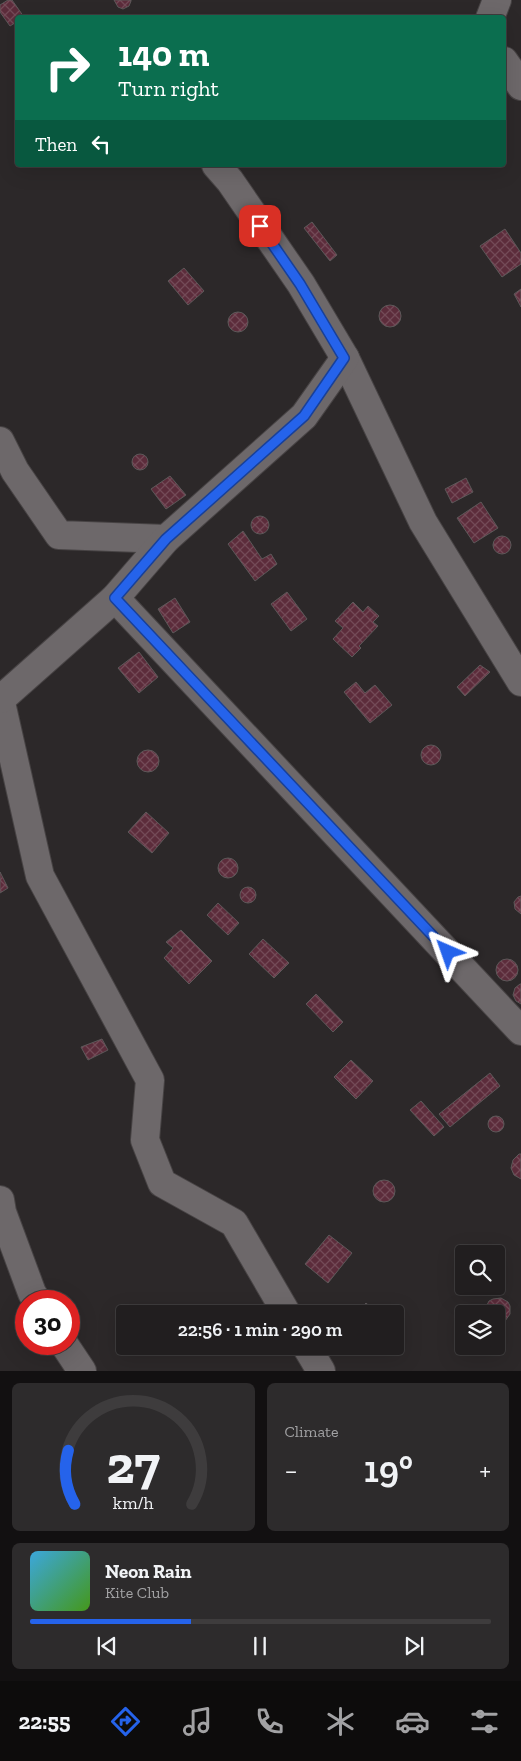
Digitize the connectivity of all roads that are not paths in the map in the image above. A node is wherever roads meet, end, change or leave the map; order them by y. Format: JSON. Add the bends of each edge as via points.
{"nodes":[{"id":1,"x":497,"y":0,"type":"edge"},
{"id":2,"x":491,"y":15,"type":"edge"},
{"id":3,"x":506,"y":64,"type":"edge"},
{"id":4,"x":521,"y":86,"type":"edge"},
{"id":5,"x":218,"y":167,"type":"edge"},
{"id":6,"x":344,"y":358,"type":"junction"},
{"id":7,"x":0,"y":440,"type":"edge"},
{"id":8,"x":166,"y":539,"type":"junction"},
{"id":9,"x":115,"y":598,"type":"junction"},
{"id":10,"x":521,"y":682,"type":"edge"},
{"id":11,"x":0,"y":699,"type":"edge"},
{"id":12,"x":521,"y":1031,"type":"edge"},
{"id":13,"x":0,"y":1200,"type":"edge"},
{"id":14,"x":31,"y":1290,"type":"edge"},
{"id":15,"x":282,"y":1305,"type":"edge"},
{"id":16,"x":71,"y":1355,"type":"edge"},
{"id":17,"x":311,"y":1355,"type":"edge"},
{"id":18,"x":82,"y":1371,"type":"edge"},
{"id":19,"x":321,"y":1371,"type":"edge"}],
"edges":[{"from":1,"to":2,"type":"street"},
{"from":3,"to":4,"type":"street"},
{"from":5,"to":6,"type":"street","via":[[300,284]]},
{"from":6,"to":8,"type":"street","via":[[304,416]]},
{"from":6,"to":10,"type":"street","via":[[423,522]]},
{"from":7,"to":8,"type":"street","via":[[15,471],[59,535]]},
{"from":8,"to":9,"type":"street"},
{"from":9,"to":11,"type":"street"},
{"from":9,"to":12,"type":"street"},
{"from":11,"to":15,"type":"street","via":[[40,876],[150,1080],[145,1140],[162,1182],[234,1223]]},
{"from":13,"to":14,"type":"street"},
{"from":16,"to":18,"type":"street"},
{"from":17,"to":19,"type":"street"}]}
